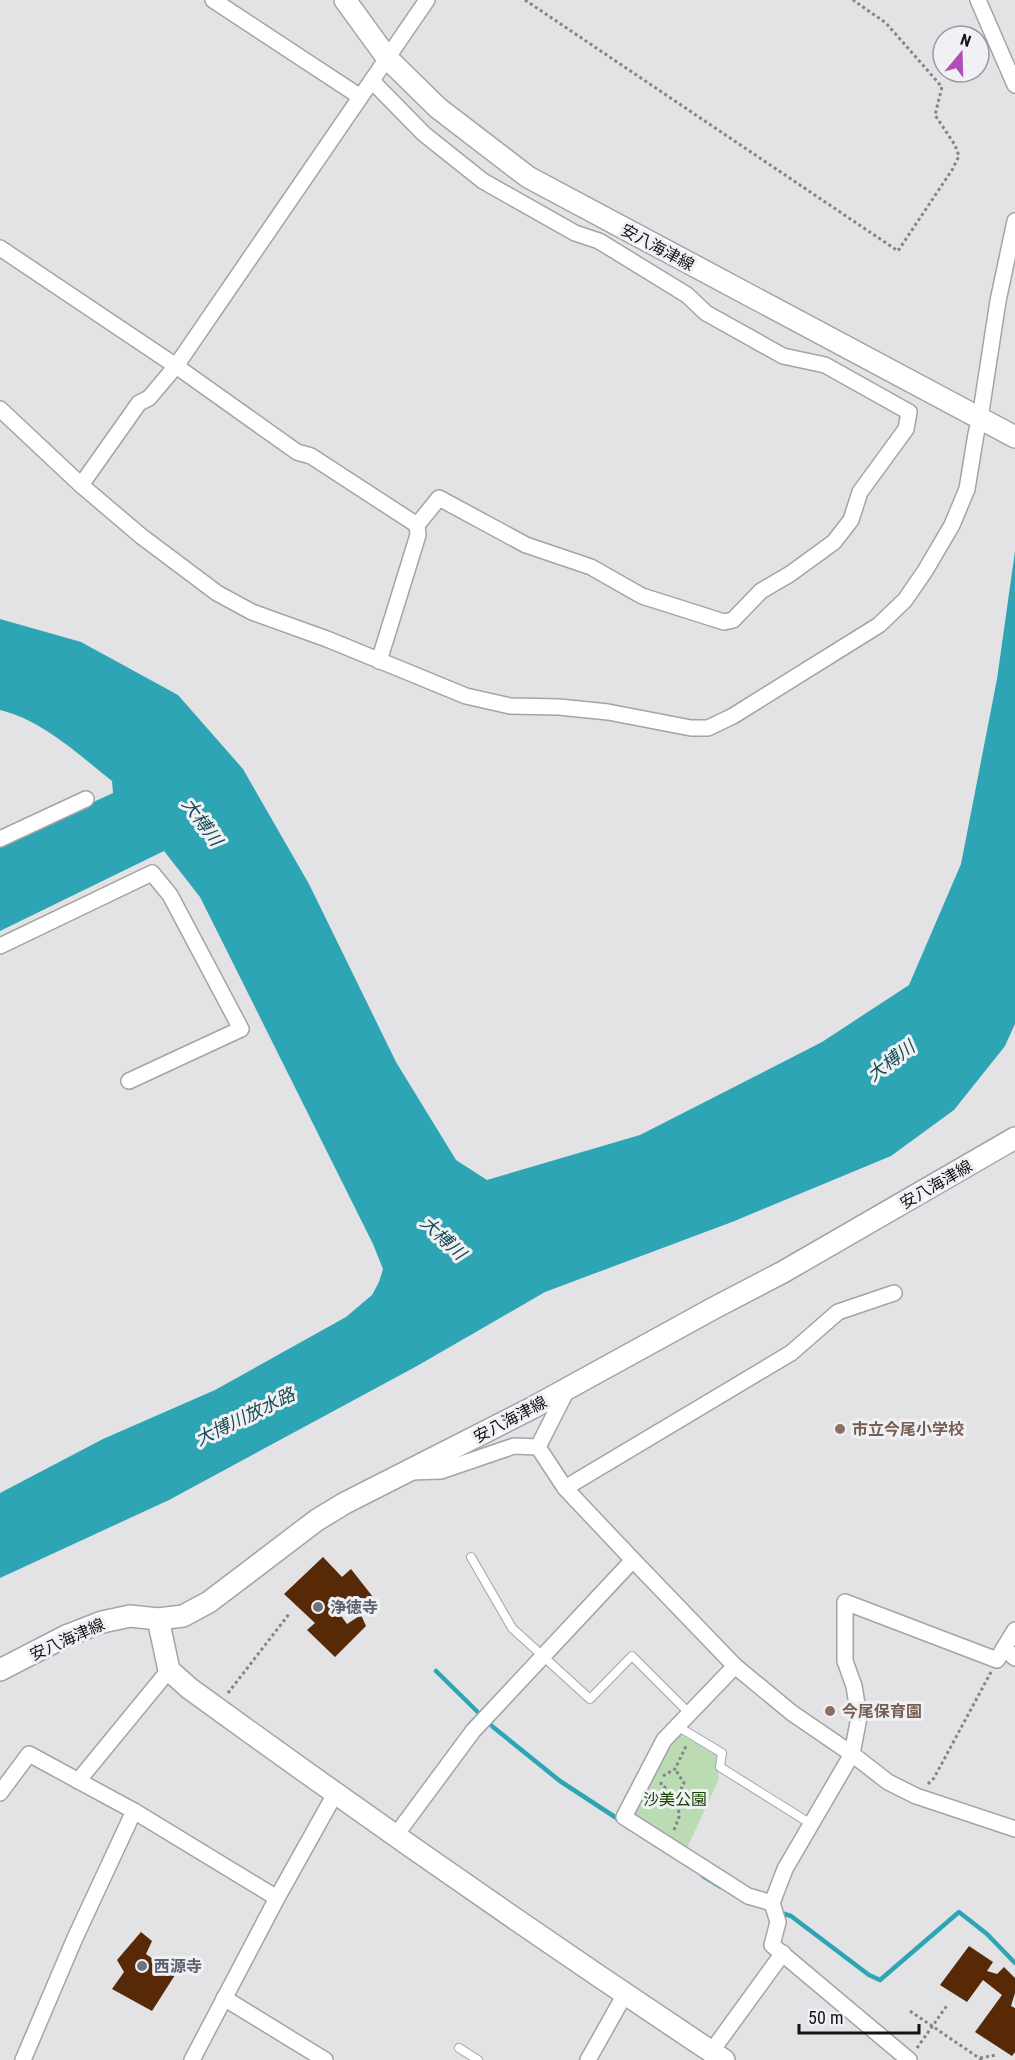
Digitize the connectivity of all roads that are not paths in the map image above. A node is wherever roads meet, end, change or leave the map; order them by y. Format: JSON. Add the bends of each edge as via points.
{"nodes":[{"id":1,"x":213,"y":0,"type":"edge"},
{"id":2,"x":345,"y":0,"type":"edge"},
{"id":3,"x":427,"y":0,"type":"edge"},
{"id":4,"x":978,"y":0,"type":"edge"},
{"id":5,"x":388,"y":59,"type":"junction"},
{"id":6,"x":372,"y":81,"type":"junction"},
{"id":7,"x":1015,"y":85,"type":"edge"},
{"id":8,"x":359,"y":96,"type":"junction"},
{"id":9,"x":1015,"y":221,"type":"edge"},
{"id":10,"x":0,"y":248,"type":"edge"},
{"id":11,"x":176,"y":366,"type":"junction"},
{"id":12,"x":0,"y":409,"type":"edge"},
{"id":13,"x":980,"y":418,"type":"junction"},
{"id":14,"x":1008,"y":434,"type":"edge"},
{"id":15,"x":81,"y":484,"type":"junction"},
{"id":16,"x":417,"y":525,"type":"junction"},
{"id":17,"x":379,"y":661,"type":"junction"},
{"id":18,"x":86,"y":799,"type":"dead end"},
{"id":19,"x":0,"y":839,"type":"edge"},
{"id":20,"x":0,"y":946,"type":"edge"},
{"id":21,"x":129,"y":1081,"type":"dead end"},
{"id":22,"x":1015,"y":1138,"type":"edge"},
{"id":23,"x":894,"y":1293,"type":"dead end"},
{"id":24,"x":568,"y":1388,"type":"junction"},
{"id":25,"x":538,"y":1447,"type":"junction"},
{"id":26,"x":407,"y":1472,"type":"junction"},
{"id":27,"x":565,"y":1488,"type":"junction"},
{"id":28,"x":471,"y":1557,"type":"dead end"},
{"id":29,"x":633,"y":1560,"type":"junction"},
{"id":30,"x":158,"y":1619,"type":"junction"},
{"id":31,"x":1015,"y":1630,"type":"edge"},
{"id":32,"x":1006,"y":1656,"type":"edge"},
{"id":33,"x":543,"y":1657,"type":"junction"},
{"id":34,"x":735,"y":1666,"type":"junction"},
{"id":35,"x":0,"y":1670,"type":"edge"},
{"id":36,"x":169,"y":1670,"type":"junction"},
{"id":37,"x":689,"y":1713,"type":"junction"},
{"id":38,"x":677,"y":1726,"type":"junction"},
{"id":39,"x":852,"y":1754,"type":"junction"},
{"id":40,"x":78,"y":1781,"type":"junction"},
{"id":41,"x":0,"y":1793,"type":"edge"},
{"id":42,"x":335,"y":1794,"type":"junction"},
{"id":43,"x":134,"y":1812,"type":"junction"},
{"id":44,"x":811,"y":1824,"type":"junction"},
{"id":45,"x":1015,"y":1829,"type":"edge"},
{"id":46,"x":396,"y":1835,"type":"junction"},
{"id":47,"x":277,"y":1898,"type":"junction"},
{"id":48,"x":772,"y":1903,"type":"junction"},
{"id":49,"x":783,"y":1953,"type":"junction"},
{"id":50,"x":625,"y":1995,"type":"junction"},
{"id":51,"x":224,"y":1998,"type":"junction"},
{"id":52,"x":459,"y":2048,"type":"dead end"},
{"id":53,"x":718,"y":2056,"type":"edge"},
{"id":54,"x":23,"y":2060,"type":"edge"},
{"id":55,"x":192,"y":2060,"type":"edge"},
{"id":56,"x":325,"y":2060,"type":"edge"},
{"id":57,"x":478,"y":2060,"type":"edge"},
{"id":58,"x":588,"y":2060,"type":"edge"},
{"id":59,"x":909,"y":2060,"type":"edge"}],
"edges":[{"from":1,"to":8,"type":"street"},
{"from":2,"to":5,"type":"main road","name":"安八海津線"},
{"from":3,"to":5,"type":"street"},
{"from":4,"to":7,"type":"street"},
{"from":5,"to":6,"type":"street"},
{"from":5,"to":13,"type":"main road","name":"安八海津線","via":[[438,108],[528,177]]},
{"from":6,"to":8,"type":"street"},
{"from":6,"to":16,"type":"street","via":[[424,134],[483,181],[575,233],[599,241],[687,295],[706,313],[783,356],[825,365],[909,412],[906,429],[860,492],[851,520],[834,542],[761,591],[732,620],[724,622],[642,596],[591,567],[526,545],[439,498]]},
{"from":8,"to":11,"type":"street"},
{"from":9,"to":13,"type":"street"},
{"from":10,"to":11,"type":"street"},
{"from":11,"to":15,"type":"street","via":[[149,398],[139,403]]},
{"from":11,"to":16,"type":"street","via":[[297,452],[310,456]]},
{"from":12,"to":15,"type":"street"},
{"from":13,"to":14,"type":"main road","name":"安八海津線"},
{"from":13,"to":17,"type":"street","via":[[967,489],[952,525],[905,600],[879,625],[708,728],[609,712],[510,706],[466,696]]},
{"from":15,"to":17,"type":"street","via":[[141,536],[217,593],[252,612]]},
{"from":16,"to":17,"type":"street","via":[[418,535]]},
{"from":18,"to":19,"type":"street"},
{"from":20,"to":21,"type":"street","via":[[152,873],[170,895],[241,1029]]},
{"from":22,"to":24,"type":"main road","name":"安八海津線","via":[[783,1272]]},
{"from":23,"to":27,"type":"street","via":[[838,1312],[791,1353]]},
{"from":24,"to":25,"type":"street"},
{"from":24,"to":26,"type":"main road","name":"安八海津線"},
{"from":25,"to":26,"type":"street","via":[[514,1446],[441,1471]]},
{"from":25,"to":27,"type":"street"},
{"from":26,"to":30,"type":"main road","name":"安八海津線","via":[[317,1520],[208,1602],[183,1616]]},
{"from":27,"to":29,"type":"street"},
{"from":28,"to":33,"type":"lane","via":[[512,1628]]},
{"from":29,"to":33,"type":"street"},
{"from":29,"to":34,"type":"street"},
{"from":30,"to":35,"type":"main road","name":"安八海津線","via":[[130,1616],[102,1622]]},
{"from":30,"to":36,"type":"main road"},
{"from":31,"to":32,"type":"street"},
{"from":32,"to":39,"type":"street","via":[[845,1602],[845,1661],[859,1717]]},
{"from":33,"to":37,"type":"lane","via":[[590,1699],[632,1656]]},
{"from":33,"to":46,"type":"street","via":[[473,1731]]},
{"from":34,"to":37,"type":"street"},
{"from":34,"to":39,"type":"street","via":[[792,1713]]},
{"from":36,"to":40,"type":"street"},
{"from":36,"to":42,"type":"main road"},
{"from":37,"to":38,"type":"street"},
{"from":38,"to":44,"type":"lane","via":[[722,1753],[720,1767]]},
{"from":38,"to":48,"type":"street","via":[[664,1740],[624,1817],[748,1896]]},
{"from":39,"to":44,"type":"street"},
{"from":39,"to":45,"type":"street","via":[[888,1782],[916,1796]]},
{"from":40,"to":41,"type":"street","via":[[29,1754]]},
{"from":40,"to":43,"type":"street"},
{"from":42,"to":46,"type":"main road"},
{"from":42,"to":47,"type":"street"},
{"from":43,"to":47,"type":"street"},
{"from":43,"to":54,"type":"street"},
{"from":44,"to":48,"type":"street","via":[[785,1869]]},
{"from":46,"to":50,"type":"main road"},
{"from":47,"to":51,"type":"street"},
{"from":48,"to":49,"type":"street","via":[[778,1922],[772,1945]]},
{"from":49,"to":53,"type":"street"},
{"from":49,"to":59,"type":"street"},
{"from":50,"to":53,"type":"main road"},
{"from":50,"to":58,"type":"street"},
{"from":51,"to":55,"type":"street"},
{"from":51,"to":56,"type":"street"},
{"from":52,"to":57,"type":"lane"}]}
